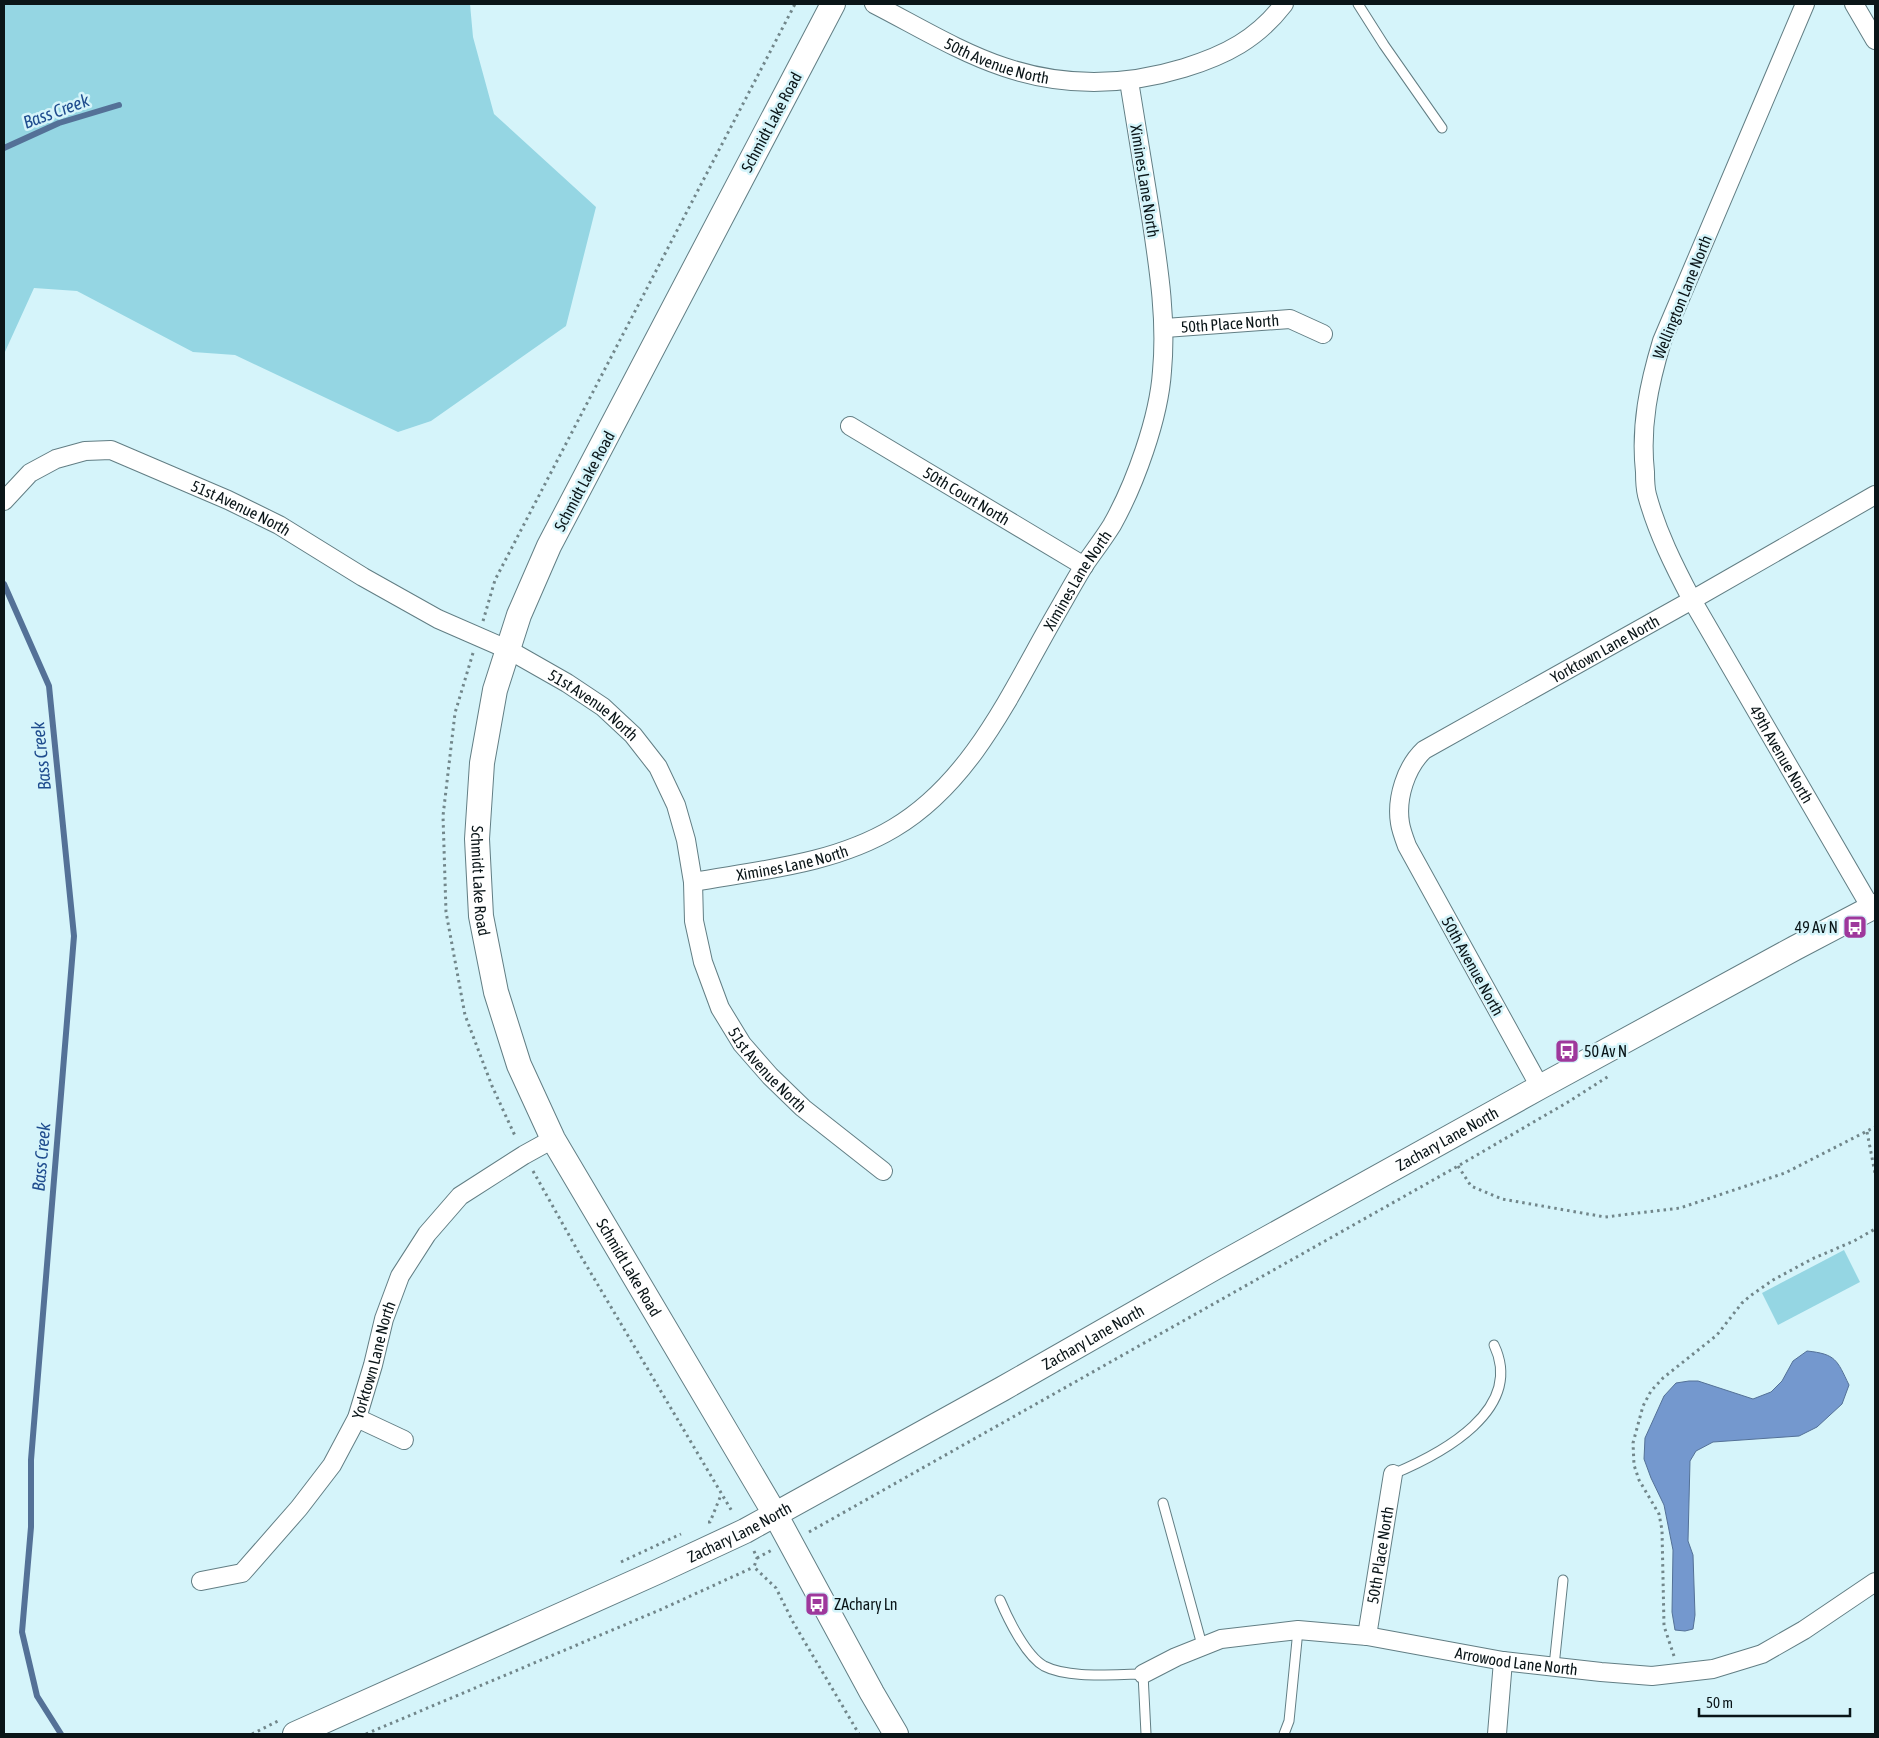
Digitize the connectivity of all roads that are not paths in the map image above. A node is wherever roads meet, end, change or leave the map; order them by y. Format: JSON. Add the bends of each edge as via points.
{"nodes":[{"id":1,"x":833,"y":4,"type":"edge"},
{"id":2,"x":874,"y":4,"type":"edge"},
{"id":3,"x":1284,"y":4,"type":"edge"},
{"id":4,"x":1358,"y":4,"type":"edge"},
{"id":5,"x":1805,"y":4,"type":"edge"},
{"id":6,"x":1854,"y":4,"type":"edge"},
{"id":7,"x":1875,"y":40,"type":"edge"},
{"id":8,"x":1129,"y":81,"type":"junction"},
{"id":9,"x":1442,"y":128,"type":"dead end"},
{"id":10,"x":1165,"y":328,"type":"junction"},
{"id":11,"x":1323,"y":334,"type":"dead end"},
{"id":12,"x":850,"y":426,"type":"dead end"},
{"id":13,"x":1875,"y":495,"type":"edge"},
{"id":14,"x":4,"y":501,"type":"edge"},
{"id":15,"x":1084,"y":566,"type":"junction"},
{"id":16,"x":1692,"y":600,"type":"junction"},
{"id":17,"x":509,"y":650,"type":"junction"},
{"id":18,"x":1407,"y":846,"type":"joint"},
{"id":19,"x":693,"y":882,"type":"junction"},
{"id":20,"x":1873,"y":907,"type":"edge"},
{"id":21,"x":1540,"y":1087,"type":"junction"},
{"id":22,"x":553,"y":1139,"type":"junction"},
{"id":23,"x":883,"y":1170,"type":"dead end"},
{"id":24,"x":1494,"y":1345,"type":"dead end"},
{"id":25,"x":357,"y":1418,"type":"junction"},
{"id":26,"x":404,"y":1440,"type":"dead end"},
{"id":27,"x":1393,"y":1474,"type":"joint"},
{"id":28,"x":1163,"y":1503,"type":"dead end"},
{"id":29,"x":775,"y":1514,"type":"junction"},
{"id":30,"x":1563,"y":1580,"type":"dead end"},
{"id":31,"x":201,"y":1581,"type":"dead end"},
{"id":32,"x":1875,"y":1582,"type":"edge"},
{"id":33,"x":1000,"y":1600,"type":"dead end"},
{"id":34,"x":1298,"y":1630,"type":"junction"},
{"id":35,"x":1366,"y":1636,"type":"junction"},
{"id":36,"x":1202,"y":1645,"type":"junction"},
{"id":37,"x":1504,"y":1661,"type":"junction"},
{"id":38,"x":1554,"y":1666,"type":"junction"},
{"id":39,"x":1143,"y":1674,"type":"junction"},
{"id":40,"x":295,"y":1734,"type":"edge"},
{"id":41,"x":896,"y":1734,"type":"edge"},
{"id":42,"x":1146,"y":1734,"type":"edge"},
{"id":43,"x":1284,"y":1734,"type":"edge"},
{"id":44,"x":1497,"y":1734,"type":"edge"}],
"edges":[{"from":1,"to":17,"type":"street","name":"Schmidt Lake Road","via":[[549,546],[519,615]]},
{"from":2,"to":8,"type":"street","name":"50th Avenue North","via":[[963,50],[1004,67],[1047,79]]},
{"from":3,"to":8,"type":"street","name":"50th Avenue North","via":[[1273,19],[1243,44],[1206,61]]},
{"from":4,"to":9,"type":"lane"},
{"from":5,"to":16,"type":"street","name":"Wellington Lane North","via":[[1662,341],[1650,378],[1643,454],[1647,493],[1658,530]]},
{"from":6,"to":7,"type":"street"},
{"from":8,"to":10,"type":"street","name":"Ximines Lane North","via":[[1159,269]]},
{"from":10,"to":11,"type":"street","name":"50th Place North","via":[[1290,319]]},
{"from":10,"to":15,"type":"street","name":"Ximines Lane North","via":[[1162,375],[1151,427],[1135,476],[1112,524]]},
{"from":12,"to":15,"type":"street","name":"50th Court North"},
{"from":13,"to":16,"type":"street","name":"Yorktown Lane North"},
{"from":14,"to":17,"type":"street","name":"51st Avenue North","via":[[30,473],[56,459],[85,451],[111,450],[279,525],[438,619]]},
{"from":15,"to":19,"type":"street","name":"Ximines Lane North","via":[[985,736],[960,771],[930,802],[895,828],[857,847],[815,859]]},
{"from":16,"to":18,"type":"street","name":"Yorktown Lane North","via":[[1424,750],[1406,776],[1400,798],[1400,822]]},
{"from":16,"to":20,"type":"street","name":"49th Avenue North"},
{"from":17,"to":19,"type":"street","name":"51st Avenue North","via":[[603,707],[633,735],[658,767],[676,805]]},
{"from":17,"to":22,"type":"street","name":"Schmidt Lake Road","via":[[495,690],[482,763],[477,839],[481,916],[496,992],[516,1056]]},
{"from":18,"to":21,"type":"street","name":"50th Avenue North"},
{"from":19,"to":23,"type":"street","name":"51st Avenue North","via":[[694,921],[704,962],[720,1008],[742,1044],[803,1108]]},
{"from":20,"to":21,"type":"street","name":"Zachary Lane North"},
{"from":21,"to":29,"type":"street","name":"Zachary Lane North"},
{"from":22,"to":25,"type":"street","name":"Yorktown Lane North","via":[[460,1196],[427,1234],[400,1276],[384,1319]]},
{"from":22,"to":29,"type":"street","name":"Schmidt Lake Road"},
{"from":24,"to":27,"type":"lane","via":[[1501,1372],[1498,1390],[1487,1411],[1454,1441],[1423,1461]]},
{"from":25,"to":26,"type":"street"},
{"from":25,"to":31,"type":"street","name":"Yorktown Lane North","via":[[332,1465],[242,1573]]},
{"from":27,"to":35,"type":"street","name":"50th Place North"},
{"from":28,"to":36,"type":"lane"},
{"from":29,"to":40,"type":"street","name":"Zachary Lane North","via":[[648,1576]]},
{"from":29,"to":41,"type":"street","name":"Schmidt Lake Road"},
{"from":30,"to":38,"type":"lane"},
{"from":32,"to":38,"type":"street","name":"Arrowood Lane North","via":[[1762,1654],[1713,1669],[1652,1676]]},
{"from":33,"to":39,"type":"lane","via":[[1018,1635],[1043,1665],[1064,1674]]},
{"from":34,"to":35,"type":"street","name":"Arrowood Lane North"},
{"from":34,"to":36,"type":"street","name":"Arrowood Lane North","via":[[1221,1639]]},
{"from":34,"to":43,"type":"lane","via":[[1289,1721]]},
{"from":35,"to":37,"type":"street","name":"Arrowood Lane North"},
{"from":36,"to":39,"type":"street","name":"Arrowood Lane North"},
{"from":37,"to":38,"type":"street","name":"Arrowood Lane North"},
{"from":37,"to":44,"type":"street"},
{"from":39,"to":42,"type":"lane"}]}
